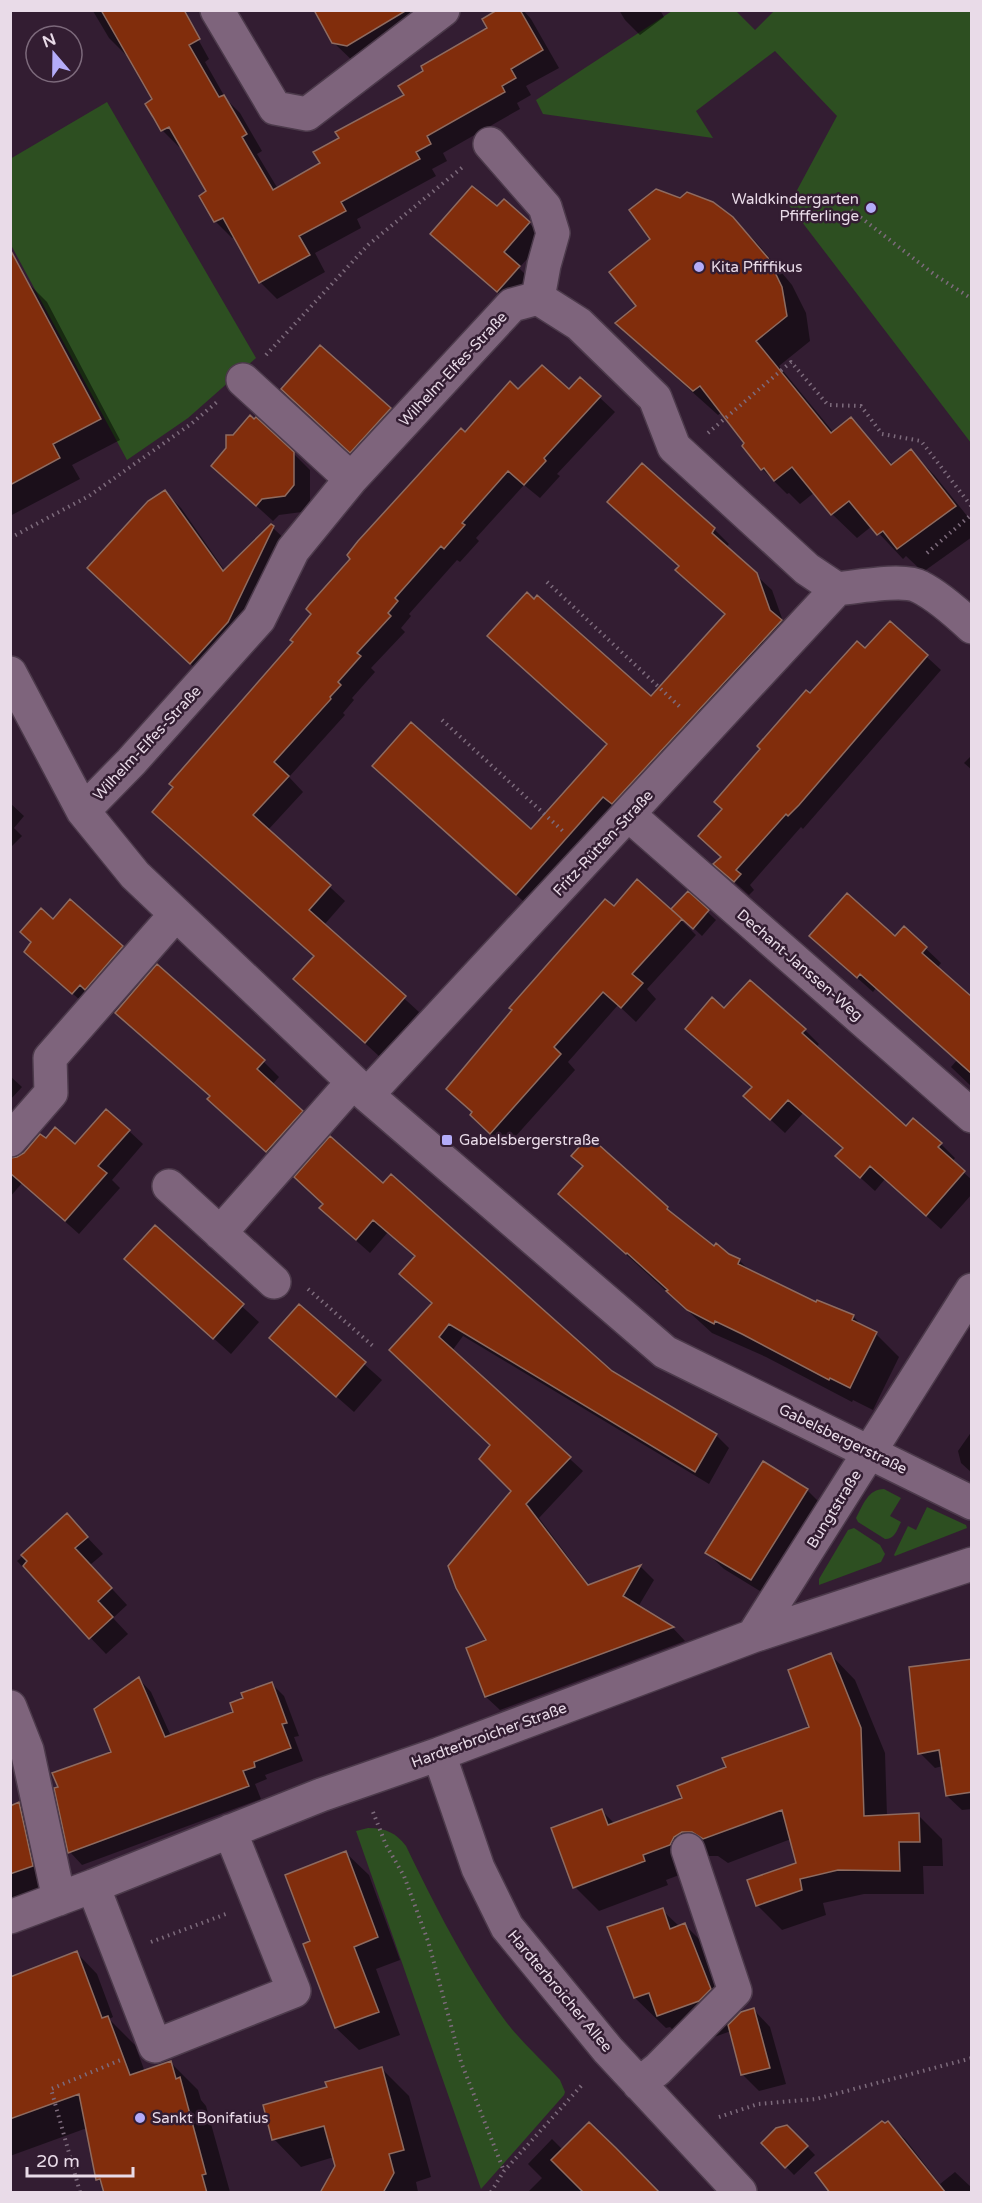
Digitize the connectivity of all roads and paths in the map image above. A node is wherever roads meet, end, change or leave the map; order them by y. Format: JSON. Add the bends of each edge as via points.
{"nodes":[{"id":1,"x":217,"y":10,"type":"edge"},
{"id":2,"x":442,"y":10,"type":"edge"},
{"id":3,"x":490,"y":144,"type":"dead end"},
{"id":4,"x":851,"y":210,"type":"dead end"},
{"id":5,"x":538,"y":298,"type":"junction"},
{"id":6,"x":972,"y":299,"type":"edge"},
{"id":7,"x":243,"y":380,"type":"dead end"},
{"id":8,"x":683,"y":455,"type":"junction"},
{"id":9,"x":351,"y":479,"type":"junction"},
{"id":10,"x":972,"y":507,"type":"edge"},
{"id":11,"x":972,"y":514,"type":"edge"},
{"id":12,"x":547,"y":582,"type":"dead end"},
{"id":13,"x":918,"y":586,"type":"junction"},
{"id":14,"x":837,"y":589,"type":"junction"},
{"id":15,"x":967,"y":616,"type":"edge"},
{"id":16,"x":12,"y":679,"type":"edge"},
{"id":17,"x":442,"y":720,"type":"dead end"},
{"id":18,"x":706,"y":731,"type":"junction"},
{"id":19,"x":83,"y":811,"type":"junction"},
{"id":20,"x":629,"y":815,"type":"junction"},
{"id":21,"x":590,"y":856,"type":"junction"},
{"id":22,"x":176,"y":915,"type":"junction"},
{"id":23,"x":360,"y":1088,"type":"junction"},
{"id":24,"x":972,"y":1116,"type":"edge"},
{"id":25,"x":10,"y":1140,"type":"edge"},
{"id":26,"x":169,"y":1186,"type":"dead end"},
{"id":27,"x":220,"y":1233,"type":"junction"},
{"id":28,"x":274,"y":1282,"type":"joint"},
{"id":29,"x":972,"y":1290,"type":"edge"},
{"id":30,"x":372,"y":1346,"type":"dead end"},
{"id":31,"x":871,"y":1452,"type":"junction"},
{"id":32,"x":972,"y":1503,"type":"edge"},
{"id":33,"x":972,"y":1564,"type":"edge"},
{"id":34,"x":753,"y":1636,"type":"junction"},
{"id":35,"x":10,"y":1707,"type":"edge"},
{"id":36,"x":439,"y":1754,"type":"junction"},
{"id":37,"x":361,"y":1781,"type":"junction"},
{"id":38,"x":230,"y":1831,"type":"junction"},
{"id":39,"x":688,"y":1850,"type":"dead end"},
{"id":40,"x":93,"y":1886,"type":"junction"},
{"id":41,"x":59,"y":1899,"type":"junction"},
{"id":42,"x":259,"y":1901,"type":"junction"},
{"id":43,"x":10,"y":1917,"type":"edge"},
{"id":44,"x":120,"y":1954,"type":"junction"},
{"id":45,"x":155,"y":2046,"type":"junction"},
{"id":46,"x":972,"y":2058,"type":"edge"},
{"id":47,"x":639,"y":2084,"type":"junction"},
{"id":48,"x":582,"y":2085,"type":"dead end"},
{"id":49,"x":716,"y":2118,"type":"dead end"},
{"id":50,"x":504,"y":2171,"type":"junction"},
{"id":51,"x":80,"y":2193,"type":"edge"},
{"id":52,"x":491,"y":2193,"type":"edge"},
{"id":53,"x":740,"y":2193,"type":"edge"}],
"edges":[{"from":1,"to":2,"type":"street","via":[[275,108],[307,114]]},
{"from":3,"to":5,"type":"street","via":[[545,207],[553,233]]},
{"from":4,"to":6,"type":"path"},
{"from":5,"to":8,"type":"street","via":[[579,324],[655,398],[675,447]]},
{"from":5,"to":9,"type":"street","name":"Wilhelm-Elfes-Straße","via":[[512,305]]},
{"from":7,"to":9,"type":"street"},
{"from":8,"to":10,"type":"path","via":[[791,362],[828,405],[861,406],[882,434],[921,441]]},
{"from":8,"to":14,"type":"street","via":[[807,569]]},
{"from":9,"to":19,"type":"street","name":"Wilhelm-Elfes-Straße","via":[[293,550],[259,619]]},
{"from":11,"to":13,"type":"path","via":[[922,558]]},
{"from":12,"to":18,"type":"path"},
{"from":13,"to":14,"type":"street","via":[[890,584]]},
{"from":13,"to":15,"type":"street"},
{"from":14,"to":18,"type":"street","name":"Fritz-Rütten-Straße"},
{"from":16,"to":19,"type":"street","name":"Gabelsbergerstraße"},
{"from":17,"to":21,"type":"path"},
{"from":18,"to":20,"type":"street","name":"Fritz-Rütten-Straße"},
{"from":19,"to":22,"type":"street","name":"Gabelsbergerstraße","via":[[135,875]]},
{"from":20,"to":21,"type":"street","name":"Fritz-Rütten-Straße"},
{"from":20,"to":24,"type":"street","name":"Dechant-Janssen-Weg"},
{"from":21,"to":23,"type":"street","name":"Fritz-Rütten-Straße"},
{"from":22,"to":23,"type":"street","name":"Gabelsbergerstraße"},
{"from":22,"to":25,"type":"street","via":[[50,1058],[51,1093]]},
{"from":23,"to":27,"type":"street"},
{"from":23,"to":31,"type":"street","name":"Gabelsbergerstraße","via":[[665,1352]]},
{"from":26,"to":27,"type":"street"},
{"from":27,"to":28,"type":"street"},
{"from":28,"to":30,"type":"path","via":[[304,1285]]},
{"from":29,"to":31,"type":"street","name":"Bungtstraße"},
{"from":31,"to":32,"type":"street","name":"Gabelsbergerstraße"},
{"from":31,"to":34,"type":"street","name":"Bungtstraße"},
{"from":33,"to":34,"type":"street","name":"Hardterbroicher Straße"},
{"from":34,"to":36,"type":"street","name":"Hardterbroicher Straße"},
{"from":35,"to":41,"type":"street","via":[[27,1750]]},
{"from":36,"to":37,"type":"street","name":"Hardterbroicher Straße"},
{"from":36,"to":47,"type":"street","name":"Hardterbroicher Allee","via":[[478,1868],[507,1927]]},
{"from":37,"to":38,"type":"street","name":"Hardterbroicher Straße"},
{"from":37,"to":50,"type":"path","via":[[428,1941],[462,2062]]},
{"from":38,"to":40,"type":"street","name":"Hardterbroicher Straße"},
{"from":38,"to":42,"type":"street"},
{"from":39,"to":47,"type":"street","via":[[735,1991]]},
{"from":40,"to":41,"type":"street","name":"Hardterbroicher Straße"},
{"from":40,"to":44,"type":"street"},
{"from":41,"to":43,"type":"street","name":"Hardterbroicher Straße"},
{"from":42,"to":44,"type":"path"},
{"from":42,"to":45,"type":"street","via":[[294,1991]]},
{"from":44,"to":45,"type":"street"},
{"from":45,"to":51,"type":"path","via":[[51,2089]]},
{"from":46,"to":49,"type":"path","via":[[826,2097],[758,2104]]},
{"from":47,"to":53,"type":"street","name":"Hardterbroicher Allee"},
{"from":48,"to":50,"type":"path"},
{"from":50,"to":52,"type":"path"}]}
